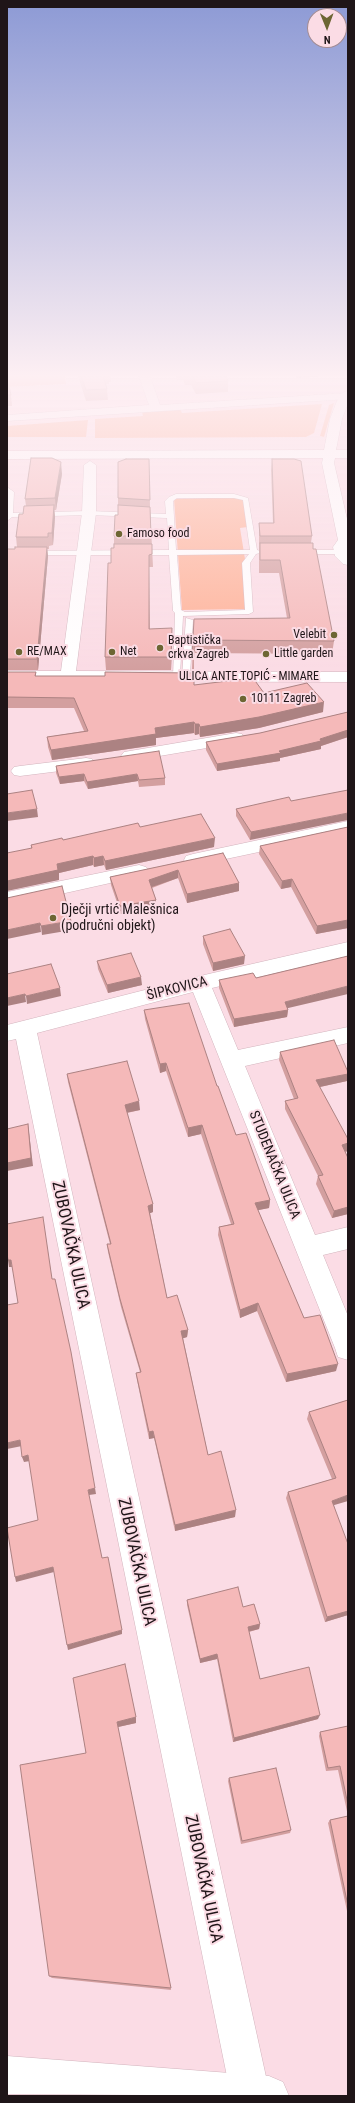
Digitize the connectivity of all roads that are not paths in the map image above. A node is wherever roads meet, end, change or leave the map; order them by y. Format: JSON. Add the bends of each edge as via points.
{"nodes":[{"id":1,"x":90,"y":474,"type":"edge"},
{"id":2,"x":331,"y":474,"type":"edge"},
{"id":3,"x":7,"y":489,"type":"edge"},
{"id":4,"x":89,"y":513,"type":"junction"},
{"id":5,"x":171,"y":516,"type":"junction"},
{"id":6,"x":8,"y":517,"type":"edge"},
{"id":7,"x":347,"y":541,"type":"edge"},
{"id":8,"x":84,"y":552,"type":"junction"},
{"id":9,"x":174,"y":552,"type":"junction"},
{"id":10,"x":254,"y":552,"type":"junction"},
{"id":11,"x":269,"y":552,"type":"edge"},
{"id":12,"x":293,"y":552,"type":"edge"},
{"id":13,"x":337,"y":552,"type":"dead end"},
{"id":14,"x":7,"y":553,"type":"edge"},
{"id":15,"x":348,"y":561,"type":"edge"},
{"id":16,"x":179,"y":613,"type":"junction"},
{"id":17,"x":190,"y":620,"type":"dead end"},
{"id":18,"x":7,"y":676,"type":"edge"},
{"id":19,"x":68,"y":676,"type":"junction"},
{"id":20,"x":181,"y":676,"type":"junction"},
{"id":21,"x":348,"y":677,"type":"edge"},
{"id":22,"x":252,"y":735,"type":"edge"},
{"id":23,"x":20,"y":771,"type":"dead end"},
{"id":24,"x":348,"y":827,"type":"edge"},
{"id":25,"x":178,"y":863,"type":"edge"},
{"id":26,"x":154,"y":868,"type":"edge"},
{"id":27,"x":7,"y":899,"type":"edge"},
{"id":28,"x":348,"y":949,"type":"edge"},
{"id":29,"x":200,"y":983,"type":"junction"},
{"id":30,"x":16,"y":1031,"type":"edge"},
{"id":31,"x":348,"y":1035,"type":"edge"},
{"id":32,"x":232,"y":1060,"type":"junction"},
{"id":33,"x":348,"y":1238,"type":"edge"},
{"id":34,"x":308,"y":1247,"type":"junction"},
{"id":35,"x":348,"y":1348,"type":"edge"},
{"id":36,"x":7,"y":2075,"type":"edge"},
{"id":37,"x":259,"y":2095,"type":"edge"}],
"edges":[{"from":1,"to":4,"type":"street"},
{"from":2,"to":7,"type":"street"},
{"from":3,"to":6,"type":"lane","via":[[11,492]]},
{"from":4,"to":5,"type":"lane"},
{"from":4,"to":6,"type":"lane"},
{"from":4,"to":8,"type":"street"},
{"from":5,"to":9,"type":"lane"},
{"from":5,"to":10,"type":"lane","via":[[169,501],[176,496],[234,496],[246,499]]},
{"from":7,"to":15,"type":"street","via":[[340,547],[342,556]]},
{"from":8,"to":9,"type":"lane"},
{"from":8,"to":14,"type":"lane"},
{"from":8,"to":19,"type":"street"},
{"from":9,"to":10,"type":"lane"},
{"from":9,"to":16,"type":"lane"},
{"from":10,"to":11,"type":"lane"},
{"from":10,"to":16,"type":"lane","via":[[246,563],[249,612]]},
{"from":12,"to":13,"type":"lane"},
{"from":16,"to":20,"type":"lane"},
{"from":17,"to":20,"type":"lane"},
{"from":18,"to":19,"type":"street","name":"ULICA ANTE TOPIĆ - MIMARE"},
{"from":19,"to":20,"type":"street","name":"ULICA ANTE TOPIĆ - MIMARE"},
{"from":20,"to":21,"type":"street","name":"ULICA ANTE TOPIĆ - MIMARE"},
{"from":22,"to":23,"type":"street","via":[[108,760]]},
{"from":24,"to":25,"type":"street"},
{"from":26,"to":27,"type":"street"},
{"from":28,"to":29,"type":"street","name":"ŠIPKOVICA"},
{"from":29,"to":30,"type":"street","name":"ŠIPKOVICA"},
{"from":29,"to":32,"type":"street","name":"STUDENAČKA ULICA"},
{"from":30,"to":37,"type":"street","name":"ZUBOVAČKA ULICA"},
{"from":31,"to":32,"type":"street"},
{"from":32,"to":34,"type":"street","name":"STUDENAČKA ULICA"},
{"from":33,"to":34,"type":"street"},
{"from":34,"to":35,"type":"street","name":"STUDENAČKA ULICA"},
{"from":36,"to":37,"type":"street"}]}
